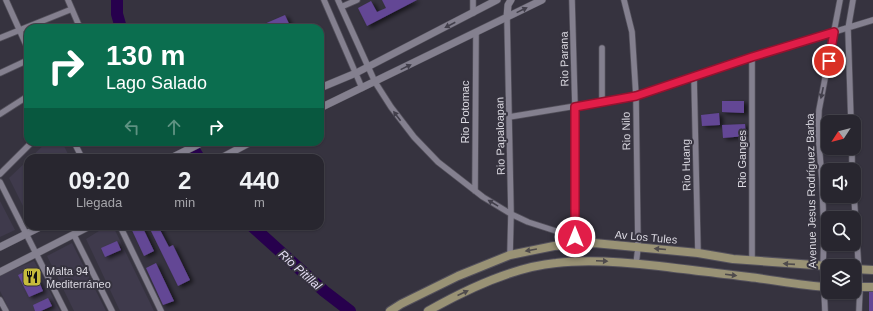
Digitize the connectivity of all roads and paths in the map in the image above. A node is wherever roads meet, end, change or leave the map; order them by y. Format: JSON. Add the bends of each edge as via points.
{"nodes":[{"id":1,"x":6,"y":0,"type":"edge"},
{"id":2,"x":68,"y":0,"type":"edge"},
{"id":3,"x":324,"y":0,"type":"edge"},
{"id":4,"x":338,"y":0,"type":"edge"},
{"id":5,"x":356,"y":0,"type":"edge"},
{"id":6,"x":473,"y":0,"type":"edge"},
{"id":7,"x":497,"y":0,"type":"edge"},
{"id":8,"x":511,"y":0,"type":"edge"},
{"id":9,"x":542,"y":0,"type":"edge"},
{"id":10,"x":572,"y":0,"type":"edge"},
{"id":11,"x":624,"y":0,"type":"edge"},
{"id":12,"x":840,"y":0,"type":"edge"},
{"id":13,"x":852,"y":0,"type":"edge"},
{"id":14,"x":342,"y":7,"type":"junction"},
{"id":15,"x":72,"y":9,"type":"junction"},
{"id":16,"x":473,"y":13,"type":"junction"},
{"id":17,"x":507,"y":17,"type":"junction"},
{"id":18,"x":873,"y":20,"type":"edge"},
{"id":19,"x":37,"y":24,"type":"edge"},
{"id":20,"x":78,"y":24,"type":"edge"},
{"id":21,"x":848,"y":28,"type":"junction"},
{"id":22,"x":24,"y":29,"type":"edge"},
{"id":23,"x":20,"y":31,"type":"junction"},
{"id":24,"x":834,"y":32,"type":"junction"},
{"id":25,"x":476,"y":33,"type":"junction"},
{"id":26,"x":0,"y":38,"type":"edge"},
{"id":27,"x":24,"y":40,"type":"edge"},
{"id":28,"x":602,"y":48,"type":"dead end"},
{"id":29,"x":752,"y":57,"type":"junction"},
{"id":30,"x":24,"y":62,"type":"edge"},
{"id":31,"x":369,"y":66,"type":"junction"},
{"id":32,"x":0,"y":73,"type":"edge"},
{"id":33,"x":356,"y":73,"type":"junction"},
{"id":34,"x":694,"y":77,"type":"junction"},
{"id":35,"x":375,"y":82,"type":"junction"},
{"id":36,"x":324,"y":86,"type":"edge"},
{"id":37,"x":362,"y":88,"type":"junction"},
{"id":38,"x":636,"y":96,"type":"junction"},
{"id":39,"x":24,"y":99,"type":"edge"},
{"id":40,"x":602,"y":102,"type":"junction"},
{"id":41,"x":324,"y":106,"type":"edge"},
{"id":42,"x":575,"y":107,"type":"junction"},
{"id":43,"x":0,"y":114,"type":"edge"},
{"id":44,"x":851,"y":115,"type":"edge"},
{"id":45,"x":509,"y":117,"type":"junction"},
{"id":46,"x":28,"y":146,"type":"edge"},
{"id":47,"x":195,"y":146,"type":"edge"},
{"id":48,"x":244,"y":146,"type":"edge"},
{"id":49,"x":179,"y":154,"type":"edge"},
{"id":50,"x":228,"y":154,"type":"edge"},
{"id":51,"x":0,"y":174,"type":"edge"},
{"id":52,"x":0,"y":182,"type":"edge"},
{"id":53,"x":475,"y":191,"type":"junction"},
{"id":54,"x":854,"y":203,"type":"edge"},
{"id":55,"x":511,"y":214,"type":"junction"},
{"id":56,"x":34,"y":230,"type":"edge"},
{"id":57,"x":83,"y":230,"type":"edge"},
{"id":58,"x":122,"y":230,"type":"edge"},
{"id":59,"x":26,"y":234,"type":"junction"},
{"id":60,"x":74,"y":235,"type":"junction"},
{"id":61,"x":575,"y":237,"type":"junction"},
{"id":62,"x":594,"y":243,"type":"junction"},
{"id":63,"x":0,"y":247,"type":"edge"},
{"id":64,"x":638,"y":248,"type":"junction"},
{"id":65,"x":698,"y":253,"type":"junction"},
{"id":66,"x":36,"y":254,"type":"junction"},
{"id":67,"x":510,"y":255,"type":"junction"},
{"id":68,"x":825,"y":259,"type":"edge"},
{"id":69,"x":856,"y":259,"type":"edge"},
{"id":70,"x":752,"y":260,"type":"junction"},
{"id":71,"x":636,"y":264,"type":"junction"},
{"id":72,"x":821,"y":266,"type":"edge"},
{"id":73,"x":861,"y":269,"type":"edge"},
{"id":74,"x":873,"y":270,"type":"edge"},
{"id":75,"x":0,"y":272,"type":"edge"},
{"id":76,"x":821,"y":286,"type":"edge"},
{"id":77,"x":873,"y":287,"type":"edge"},
{"id":78,"x":861,"y":288,"type":"edge"},
{"id":79,"x":826,"y":299,"type":"edge"},
{"id":80,"x":858,"y":299,"type":"edge"},
{"id":81,"x":0,"y":300,"type":"edge"},
{"id":82,"x":392,"y":310,"type":"edge"},
{"id":83,"x":6,"y":311,"type":"edge"},
{"id":84,"x":65,"y":311,"type":"edge"},
{"id":85,"x":112,"y":311,"type":"edge"},
{"id":86,"x":161,"y":311,"type":"edge"},
{"id":87,"x":428,"y":311,"type":"edge"},
{"id":88,"x":825,"y":311,"type":"edge"},
{"id":89,"x":859,"y":311,"type":"edge"}],
"edges":[{"from":1,"to":23,"type":"street"},
{"from":2,"to":15,"type":"street"},
{"from":3,"to":33,"type":"street"},
{"from":4,"to":14,"type":"street"},
{"from":5,"to":14,"type":"street"},
{"from":6,"to":16,"type":"street"},
{"from":7,"to":16,"type":"street"},
{"from":8,"to":17,"type":"street"},
{"from":17,"to":9,"type":"street","one_way":true},
{"from":10,"to":42,"type":"street","name":"Rio Parana"},
{"from":11,"to":38,"type":"street","name":"Rio Nilo","via":[[632,32]]},
{"from":12,"to":24,"type":"street","name":"Avenue Jesus Rodríguez Barba"},
{"from":13,"to":21,"type":"street"},
{"from":14,"to":31,"type":"street"},
{"from":15,"to":19,"type":"street"},
{"from":15,"to":20,"type":"street"},
{"from":16,"to":31,"type":"street","one_way":true},
{"from":17,"to":25,"type":"street"},
{"from":17,"to":45,"type":"street","name":"Rio Papaloapan"},
{"from":18,"to":21,"type":"street"},
{"from":21,"to":24,"type":"street"},
{"from":21,"to":44,"type":"street"},
{"from":22,"to":23,"type":"street"},
{"from":23,"to":26,"type":"street"},
{"from":23,"to":27,"type":"street"},
{"from":24,"to":29,"type":"street"},
{"from":24,"to":68,"type":"street","name":"Avenue Jesus Rodríguez Barba","one_way":true,"via":[[819,110],[818,131]]},
{"from":35,"to":25,"type":"street","one_way":true},
{"from":25,"to":53,"type":"street","name":"Rio Potomac"},
{"from":28,"to":40,"type":"street"},
{"from":29,"to":34,"type":"street"},
{"from":29,"to":70,"type":"street","name":"Rio Ganges"},
{"from":30,"to":32,"type":"street"},
{"from":31,"to":33,"type":"street"},
{"from":31,"to":35,"type":"street"},
{"from":33,"to":36,"type":"street"},
{"from":33,"to":37,"type":"street"},
{"from":34,"to":38,"type":"street"},
{"from":34,"to":65,"type":"street","name":"Rio Huang"},
{"from":35,"to":37,"type":"street"},
{"from":53,"to":35,"type":"street","one_way":true,"via":[[438,162],[414,137]]},
{"from":37,"to":41,"type":"street"},
{"from":38,"to":40,"type":"street"},
{"from":38,"to":64,"type":"street","name":"Rio Nilo"},
{"from":39,"to":43,"type":"street"},
{"from":40,"to":42,"type":"street"},
{"from":42,"to":45,"type":"street"},
{"from":42,"to":61,"type":"street","name":"Rio Parana"},
{"from":45,"to":55,"type":"street","name":"Rio Papaloapan"},
{"from":46,"to":51,"type":"street"},
{"from":47,"to":49,"type":"street"},
{"from":48,"to":50,"type":"street"},
{"from":52,"to":59,"type":"street"},
{"from":55,"to":53,"type":"street","one_way":true},
{"from":54,"to":69,"type":"street"},
{"from":55,"to":61,"type":"street"},
{"from":55,"to":67,"type":"street","name":"Rio Papaloapan"},
{"from":56,"to":59,"type":"street"},
{"from":57,"to":60,"type":"street"},
{"from":58,"to":86,"type":"street"},
{"from":59,"to":63,"type":"street"},
{"from":59,"to":66,"type":"street"},
{"from":60,"to":66,"type":"street"},
{"from":60,"to":85,"type":"street"},
{"from":61,"to":62,"type":"street"},
{"from":62,"to":64,"type":"main road","name":"Av Los Tules"},
{"from":62,"to":67,"type":"main road","name":"Av Los Tules","one_way":true,"via":[[554,246]]},
{"from":65,"to":64,"type":"main road","name":"Av Los Tules","one_way":true},
{"from":64,"to":71,"type":"street","name":"Rio Nilo"},
{"from":65,"to":70,"type":"main road","name":"Av Los Tules"},
{"from":66,"to":75,"type":"street"},
{"from":66,"to":84,"type":"street"},
{"from":67,"to":82,"type":"main road","name":"Av Los Tules","via":[[458,276]]},
{"from":72,"to":70,"type":"main road","name":"Av Los Tules","one_way":true},
{"from":71,"to":76,"type":"main road","one_way":true},
{"from":87,"to":71,"type":"main road","one_way":true,"via":[[482,284],[533,267],[575,261]]},
{"from":73,"to":74,"type":"main road"},
{"from":77,"to":78,"type":"main road"},
{"from":79,"to":88,"type":"street","name":"Avenue Jesus Rodríguez Barba"},
{"from":80,"to":89,"type":"street"},
{"from":81,"to":83,"type":"street"}]}
